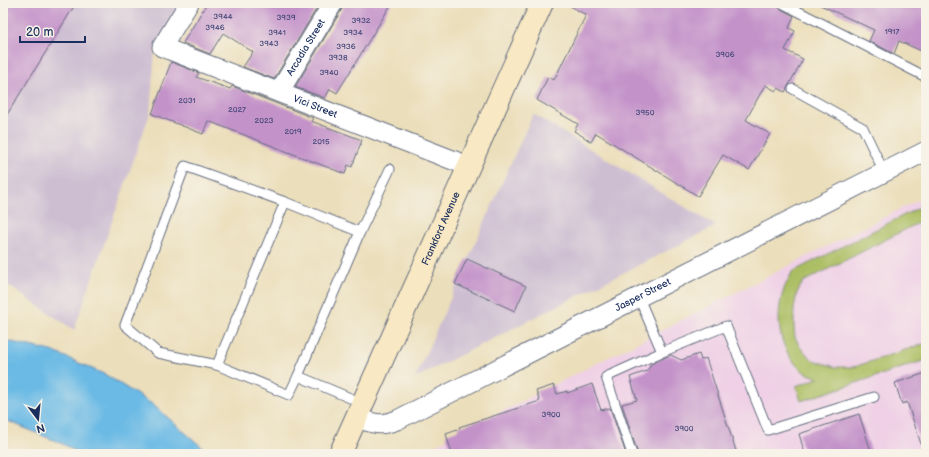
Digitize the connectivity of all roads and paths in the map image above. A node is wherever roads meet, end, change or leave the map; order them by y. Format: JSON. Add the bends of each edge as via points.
{"nodes":[{"id":1,"x":189,"y":3,"type":"edge"},
{"id":2,"x":333,"y":3,"type":"edge"},
{"id":3,"x":542,"y":3,"type":"edge"},
{"id":4,"x":782,"y":3,"type":"edge"},
{"id":5,"x":926,"y":77,"type":"edge"},
{"id":6,"x":793,"y":89,"type":"dead end"},
{"id":7,"x":279,"y":92,"type":"junction"},
{"id":8,"x":926,"y":151,"type":"edge"},
{"id":9,"x":468,"y":166,"type":"junction"},
{"id":10,"x":390,"y":169,"type":"dead end"},
{"id":11,"x":884,"y":172,"type":"junction"},
{"id":12,"x":285,"y":202,"type":"junction"},
{"id":13,"x":360,"y":232,"type":"junction"},
{"id":14,"x":639,"y":298,"type":"junction"},
{"id":15,"x":662,"y":352,"type":"junction"},
{"id":16,"x":217,"y":365,"type":"junction"},
{"id":17,"x":298,"y":376,"type":"junction"},
{"id":18,"x":874,"y":397,"type":"dead end"},
{"id":19,"x":359,"y":410,"type":"junction"},
{"id":20,"x":340,"y":454,"type":"edge"},
{"id":21,"x":632,"y":454,"type":"edge"}],
"edges":[{"from":1,"to":7,"type":"street","name":"Vici Street","via":[[162,47]]},
{"from":2,"to":7,"type":"street","name":"Arcadia Street"},
{"from":3,"to":9,"type":"main road","name":"Frankford Avenue"},
{"from":4,"to":5,"type":"lane"},
{"from":6,"to":11,"type":"lane","via":[[863,128]]},
{"from":7,"to":9,"type":"street","name":"Vici Street"},
{"from":8,"to":11,"type":"street","name":"Jasper Street"},
{"from":9,"to":19,"type":"main road","name":"Frankford Avenue"},
{"from":10,"to":13,"type":"lane"},
{"from":11,"to":14,"type":"street","name":"Jasper Street"},
{"from":12,"to":13,"type":"lane"},
{"from":12,"to":16,"type":"lane"},
{"from":12,"to":16,"type":"lane","via":[[185,166],[124,325],[158,353]]},
{"from":13,"to":17,"type":"lane"},
{"from":14,"to":15,"type":"lane"},
{"from":14,"to":19,"type":"street","name":"Jasper Street","via":[[397,420],[379,425]]},
{"from":15,"to":18,"type":"lane","via":[[726,326],[768,430]]},
{"from":15,"to":21,"type":"lane","via":[[606,377]]},
{"from":16,"to":17,"type":"lane","via":[[289,395]]},
{"from":17,"to":19,"type":"lane"},
{"from":19,"to":20,"type":"main road","name":"Frankford Avenue"}]}
